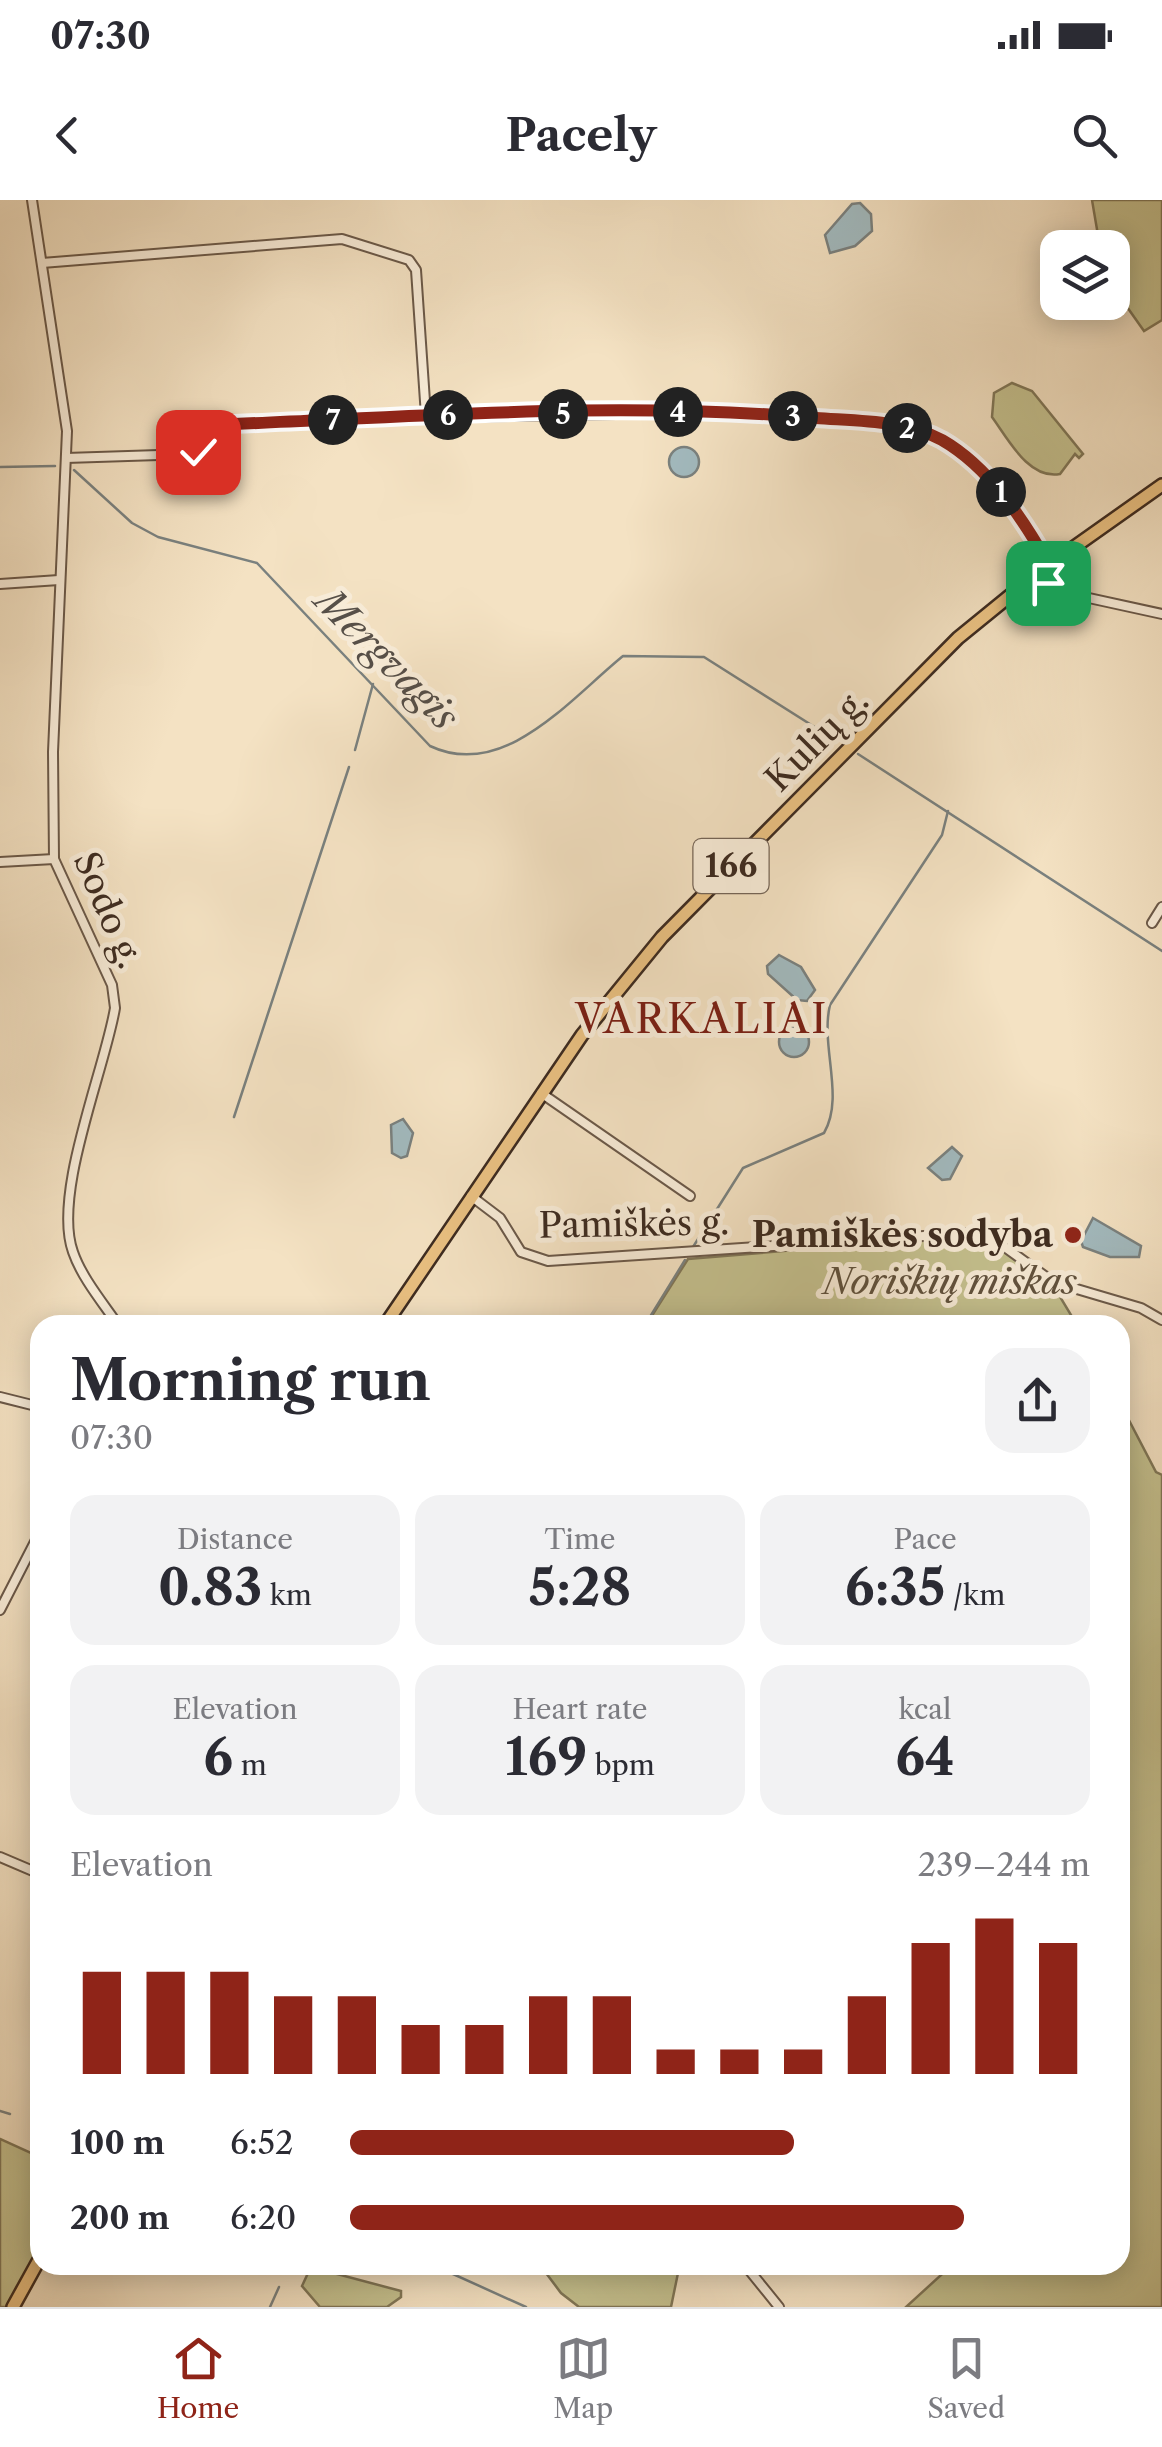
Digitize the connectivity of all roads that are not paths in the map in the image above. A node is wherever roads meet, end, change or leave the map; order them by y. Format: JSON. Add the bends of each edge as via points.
{"nodes":[{"id":1,"x":32,"y":200,"type":"edge"},
{"id":2,"x":42,"y":263,"type":"junction"},
{"id":3,"x":426,"y":416,"type":"junction"},
{"id":4,"x":66,"y":458,"type":"junction"},
{"id":5,"x":1162,"y":485,"type":"edge"},
{"id":6,"x":1044,"y":569,"type":"junction"},
{"id":7,"x":59,"y":580,"type":"junction"},
{"id":8,"x":0,"y":584,"type":"edge"},
{"id":9,"x":1162,"y":614,"type":"edge"},
{"id":10,"x":54,"y":860,"type":"junction"},
{"id":11,"x":0,"y":862,"type":"edge"},
{"id":12,"x":1162,"y":907,"type":"edge"},
{"id":13,"x":1152,"y":922,"type":"dead end"},
{"id":14,"x":540,"y":1093,"type":"junction"},
{"id":15,"x":470,"y":1196,"type":"junction"},
{"id":16,"x":690,"y":1196,"type":"dead end"},
{"id":17,"x":112,"y":1315,"type":"edge"},
{"id":18,"x":392,"y":1315,"type":"edge"},
{"id":19,"x":1162,"y":1320,"type":"edge"},
{"id":20,"x":0,"y":1397,"type":"edge"},
{"id":21,"x":30,"y":1404,"type":"edge"},
{"id":22,"x":30,"y":1548,"type":"edge"},
{"id":23,"x":3,"y":1592,"type":"edge"},
{"id":24,"x":0,"y":1610,"type":"edge"},
{"id":25,"x":0,"y":1857,"type":"edge"},
{"id":26,"x":30,"y":1870,"type":"edge"},
{"id":27,"x":31,"y":2275,"type":"edge"},
{"id":28,"x":753,"y":2275,"type":"edge"},
{"id":29,"x":14,"y":2307,"type":"edge"},
{"id":30,"x":779,"y":2307,"type":"edge"}],
"edges":[{"from":1,"to":2,"type":"street","name":"Sodo g."},
{"from":2,"to":3,"type":"street","via":[[342,239],[409,260],[416,270]]},
{"from":2,"to":4,"type":"street","name":"Sodo g."},
{"from":3,"to":4,"type":"street","via":[[234,424],[190,454]]},
{"from":3,"to":6,"type":"street","via":[[742,412],[919,430],[944,441],[1007,497]]},
{"from":4,"to":7,"type":"street","name":"Sodo g."},
{"from":5,"to":6,"type":"main road","name":"Kulių g.","number":"166"},
{"from":6,"to":9,"type":"street","via":[[1066,593]]},
{"from":6,"to":14,"type":"main road","name":"Kulių g.","number":"166","via":[[946,650],[692,904]]},
{"from":7,"to":8,"type":"street"},
{"from":7,"to":10,"type":"street","name":"Sodo g."},
{"from":10,"to":11,"type":"street"},
{"from":10,"to":17,"type":"street","name":"Sodo g.","via":[[114,995],[77,1157],[70,1228],[78,1262]]},
{"from":12,"to":13,"type":"street"},
{"from":14,"to":15,"type":"main road","name":"Kulių g.","number":"166"},
{"from":14,"to":16,"type":"street"},
{"from":15,"to":18,"type":"main road","name":"Kulių g.","number":"166"},
{"from":15,"to":19,"type":"street","name":"Pamiškės g.","via":[[500,1218],[521,1252],[548,1261],[984,1232],[1053,1282]]},
{"from":20,"to":21,"type":"street"},
{"from":22,"to":23,"type":"street"},
{"from":23,"to":24,"type":"street"},
{"from":25,"to":26,"type":"street"},
{"from":27,"to":29,"type":"main road"},
{"from":28,"to":30,"type":"street"}]}
